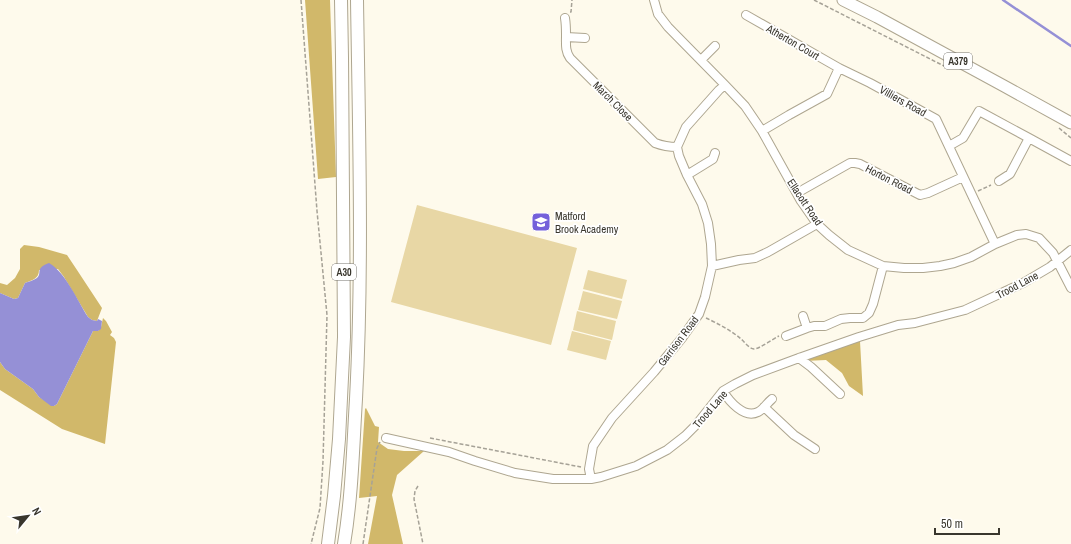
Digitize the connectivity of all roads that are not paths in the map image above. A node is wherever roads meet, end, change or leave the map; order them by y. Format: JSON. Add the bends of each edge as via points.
{"nodes":[{"id":1,"x":340,"y":0,"type":"edge"},
{"id":2,"x":357,"y":0,"type":"edge"},
{"id":3,"x":654,"y":0,"type":"edge"},
{"id":4,"x":843,"y":0,"type":"edge"},
{"id":5,"x":746,"y":15,"type":"dead end"},
{"id":6,"x":566,"y":18,"type":"road end"},
{"id":7,"x":566,"y":37,"type":"junction"},
{"id":8,"x":585,"y":38,"type":"dead end"},
{"id":9,"x":714,"y":46,"type":"dead end"},
{"id":10,"x":701,"y":60,"type":"junction"},
{"id":11,"x":840,"y":68,"type":"junction"},
{"id":12,"x":725,"y":85,"type":"junction"},
{"id":13,"x":1071,"y":123,"type":"edge"},
{"id":14,"x":762,"y":132,"type":"junction"},
{"id":15,"x":1029,"y":138,"type":"junction"},
{"id":16,"x":949,"y":146,"type":"junction"},
{"id":17,"x":678,"y":147,"type":"junction"},
{"id":18,"x":715,"y":154,"type":"dead end"},
{"id":19,"x":1071,"y":161,"type":"edge"},
{"id":20,"x":687,"y":175,"type":"junction"},
{"id":21,"x":963,"y":177,"type":"junction"},
{"id":22,"x":999,"y":181,"type":"road end"},
{"id":23,"x":797,"y":194,"type":"junction"},
{"id":24,"x":817,"y":224,"type":"junction"},
{"id":25,"x":995,"y":244,"type":"junction"},
{"id":26,"x":1071,"y":250,"type":"edge"},
{"id":27,"x":1058,"y":261,"type":"junction"},
{"id":28,"x":712,"y":266,"type":"junction"},
{"id":29,"x":883,"y":266,"type":"junction"},
{"id":30,"x":1071,"y":288,"type":"edge"},
{"id":31,"x":803,"y":316,"type":"dead end"},
{"id":32,"x":807,"y":328,"type":"junction"},
{"id":33,"x":786,"y":336,"type":"road end"},
{"id":34,"x":799,"y":358,"type":"junction"},
{"id":35,"x":723,"y":390,"type":"junction"},
{"id":36,"x":840,"y":394,"type":"dead end"},
{"id":37,"x":772,"y":399,"type":"dead end"},
{"id":38,"x":764,"y":407,"type":"junction"},
{"id":39,"x":386,"y":438,"type":"road end"},
{"id":40,"x":815,"y":449,"type":"dead end"},
{"id":41,"x":591,"y":479,"type":"junction"},
{"id":42,"x":328,"y":544,"type":"edge"},
{"id":43,"x":344,"y":544,"type":"edge"}],
"edges":[{"from":1,"to":42,"type":"highway","number":"A30","via":[[344,337],[339,439]]},
{"from":2,"to":43,"type":"highway","number":"A30","via":[[359,344],[352,475]]},
{"from":3,"to":10,"type":"street","name":"Ellacott Road","via":[[658,14]]},
{"from":4,"to":13,"type":"main road","number":"A379"},
{"from":5,"to":11,"type":"street","name":"Atherton Court"},
{"from":6,"to":7,"type":"street","name":"March Close"},
{"from":7,"to":8,"type":"street"},
{"from":7,"to":17,"type":"street","name":"March Close","via":[[565,45],[570,58],[647,136],[663,146]]},
{"from":9,"to":10,"type":"street"},
{"from":10,"to":12,"type":"street","name":"Ellacott Road"},
{"from":11,"to":14,"type":"street","via":[[827,94]]},
{"from":11,"to":16,"type":"street","name":"Villiers Road","via":[[936,119]]},
{"from":12,"to":14,"type":"street","name":"Ellacott Road","via":[[745,106]]},
{"from":12,"to":17,"type":"street","via":[[686,127]]},
{"from":14,"to":23,"type":"street","name":"Ellacott Road"},
{"from":15,"to":16,"type":"street","via":[[979,111],[964,138]]},
{"from":15,"to":19,"type":"street"},
{"from":15,"to":22,"type":"street","via":[[1010,174]]},
{"from":16,"to":21,"type":"street","name":"Villiers Road"},
{"from":17,"to":20,"type":"street","name":"Garrison Road"},
{"from":18,"to":20,"type":"street","via":[[713,159]]},
{"from":20,"to":28,"type":"street","name":"Garrison Road","via":[[702,204],[708,223]]},
{"from":21,"to":23,"type":"street","name":"Horton Road","via":[[920,195],[860,164],[850,163]]},
{"from":21,"to":25,"type":"street","name":"Villiers Road"},
{"from":23,"to":24,"type":"street","name":"Ellacott Road"},
{"from":24,"to":28,"type":"street","via":[[755,258]]},
{"from":24,"to":29,"type":"street","name":"Ellacott Road","via":[[848,250]]},
{"from":25,"to":27,"type":"street","name":"Ellacott Road","via":[[1026,234],[1039,238]]},
{"from":25,"to":29,"type":"street","name":"Ellacott Road","via":[[971,257],[940,266]]},
{"from":26,"to":27,"type":"street","name":"Trood Lane"},
{"from":27,"to":30,"type":"street","name":"Ellacott Road"},
{"from":27,"to":34,"type":"street","name":"Trood Lane","via":[[1023,284],[965,310],[888,328]]},
{"from":28,"to":41,"type":"street","name":"Garrison Road","via":[[699,314],[668,355],[612,418],[593,446],[589,469]]},
{"from":29,"to":32,"type":"street","via":[[873,304],[863,318],[841,319],[825,326]]},
{"from":31,"to":32,"type":"street"},
{"from":32,"to":33,"type":"street"},
{"from":34,"to":35,"type":"street","name":"Trood Lane"},
{"from":34,"to":36,"type":"street"},
{"from":35,"to":38,"type":"street","via":[[734,405],[745,412],[753,414]]},
{"from":35,"to":41,"type":"street","name":"Trood Lane","via":[[696,425],[667,450],[636,466]]},
{"from":37,"to":38,"type":"street"},
{"from":38,"to":40,"type":"street","via":[[794,435]]},
{"from":39,"to":41,"type":"street","name":"Trood Lane","via":[[449,452],[515,473],[552,479]]}]}
